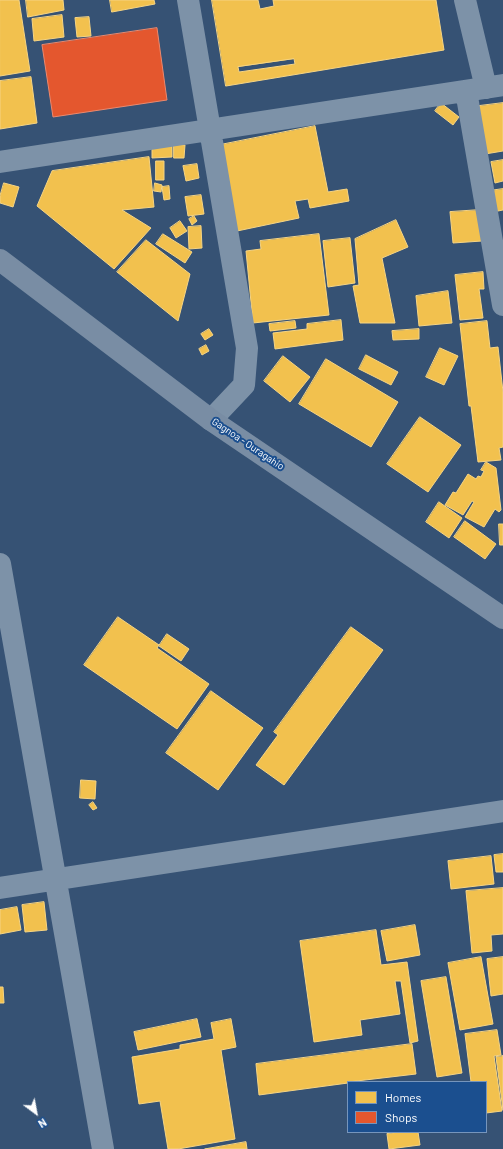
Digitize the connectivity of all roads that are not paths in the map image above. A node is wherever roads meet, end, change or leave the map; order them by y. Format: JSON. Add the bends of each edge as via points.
{"nodes":[{"id":1,"x":188,"y":0,"type":"edge"},
{"id":2,"x":465,"y":0,"type":"edge"},
{"id":3,"x":485,"y":88,"type":"edge"},
{"id":4,"x":210,"y":130,"type":"junction"},
{"id":5,"x":0,"y":162,"type":"edge"},
{"id":6,"x":0,"y":260,"type":"edge"},
{"id":7,"x":503,"y":305,"type":"edge"},
{"id":8,"x":211,"y":420,"type":"junction"},
{"id":9,"x":0,"y":564,"type":"edge"},
{"id":10,"x":503,"y":618,"type":"edge"},
{"id":11,"x":503,"y":811,"type":"edge"},
{"id":12,"x":55,"y":880,"type":"junction"},
{"id":13,"x":0,"y":888,"type":"edge"},
{"id":14,"x":103,"y":1149,"type":"edge"}],
"edges":[{"from":1,"to":4,"type":"street"},
{"from":2,"to":3,"type":"street"},
{"from":3,"to":4,"type":"street"},
{"from":3,"to":7,"type":"street"},
{"from":4,"to":5,"type":"street"},
{"from":4,"to":8,"type":"street","via":[[247,348],[244,385]]},
{"from":6,"to":8,"type":"main road","name":"Gagnoa - Ouragahio"},
{"from":8,"to":10,"type":"main road","name":"Gagnoa - Ouragahio"},
{"from":9,"to":12,"type":"street"},
{"from":11,"to":12,"type":"street"},
{"from":12,"to":13,"type":"street"},
{"from":12,"to":14,"type":"street"}]}
